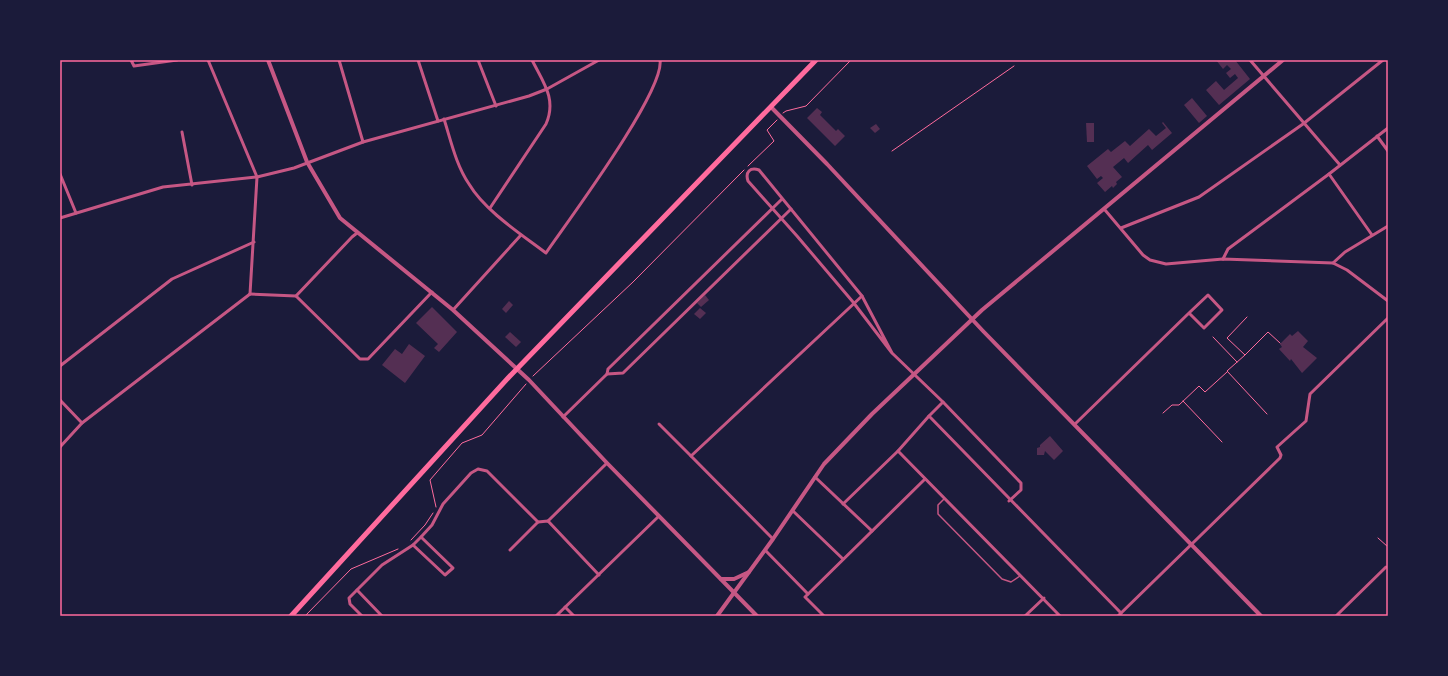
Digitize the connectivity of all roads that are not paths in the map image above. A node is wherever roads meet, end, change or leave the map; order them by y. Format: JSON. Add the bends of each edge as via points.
{"nodes":[{"id":1,"x":131,"y":60,"type":"edge"},
{"id":2,"x":177,"y":60,"type":"edge"},
{"id":3,"x":208,"y":60,"type":"edge"},
{"id":4,"x":268,"y":60,"type":"edge"},
{"id":5,"x":339,"y":60,"type":"edge"},
{"id":6,"x":418,"y":60,"type":"edge"},
{"id":7,"x":478,"y":60,"type":"edge"},
{"id":8,"x":532,"y":60,"type":"edge"},
{"id":9,"x":599,"y":60,"type":"edge"},
{"id":10,"x":660,"y":60,"type":"edge"},
{"id":11,"x":816,"y":60,"type":"edge"},
{"id":12,"x":1250,"y":60,"type":"edge"},
{"id":13,"x":1283,"y":60,"type":"edge"},
{"id":14,"x":1383,"y":60,"type":"edge"},
{"id":15,"x":593,"y":62,"type":"edge"},
{"id":16,"x":1264,"y":77,"type":"junction"},
{"id":17,"x":547,"y":89,"type":"junction"},
{"id":18,"x":496,"y":106,"type":"junction"},
{"id":19,"x":771,"y":107,"type":"junction"},
{"id":20,"x":444,"y":119,"type":"junction"},
{"id":21,"x":438,"y":121,"type":"junction"},
{"id":22,"x":1303,"y":124,"type":"junction"},
{"id":23,"x":1388,"y":128,"type":"edge"},
{"id":24,"x":182,"y":132,"type":"dead end"},
{"id":25,"x":1377,"y":136,"type":"junction"},
{"id":26,"x":362,"y":142,"type":"junction"},
{"id":27,"x":1388,"y":151,"type":"edge"},
{"id":28,"x":307,"y":162,"type":"junction"},
{"id":29,"x":1340,"y":165,"type":"junction"},
{"id":30,"x":60,"y":174,"type":"edge"},
{"id":31,"x":1330,"y":174,"type":"junction"},
{"id":32,"x":257,"y":177,"type":"junction"},
{"id":33,"x":192,"y":185,"type":"junction"},
{"id":34,"x":782,"y":199,"type":"junction"},
{"id":35,"x":490,"y":208,"type":"junction"},
{"id":36,"x":772,"y":209,"type":"junction"},
{"id":37,"x":791,"y":209,"type":"junction"},
{"id":38,"x":1105,"y":210,"type":"junction"},
{"id":39,"x":76,"y":213,"type":"junction"},
{"id":40,"x":60,"y":218,"type":"edge"},
{"id":41,"x":781,"y":219,"type":"junction"},
{"id":42,"x":1388,"y":226,"type":"edge"},
{"id":43,"x":1121,"y":228,"type":"junction"},
{"id":44,"x":357,"y":233,"type":"junction"},
{"id":45,"x":521,"y":234,"type":"junction"},
{"id":46,"x":1372,"y":235,"type":"junction"},
{"id":47,"x":254,"y":242,"type":"junction"},
{"id":48,"x":1222,"y":260,"type":"junction"},
{"id":49,"x":1333,"y":263,"type":"junction"},
{"id":50,"x":432,"y":292,"type":"junction"},
{"id":51,"x":250,"y":294,"type":"junction"},
{"id":52,"x":296,"y":296,"type":"junction"},
{"id":53,"x":862,"y":296,"type":"junction"},
{"id":54,"x":1388,"y":301,"type":"edge"},
{"id":55,"x":853,"y":302,"type":"junction"},
{"id":56,"x":453,"y":310,"type":"junction"},
{"id":57,"x":1189,"y":313,"type":"junction"},
{"id":58,"x":1388,"y":318,"type":"edge"},
{"id":59,"x":972,"y":319,"type":"junction"},
{"id":60,"x":892,"y":353,"type":"junction"},
{"id":61,"x":60,"y":366,"type":"edge"},
{"id":62,"x":517,"y":369,"type":"junction"},
{"id":63,"x":607,"y":374,"type":"junction"},
{"id":64,"x":914,"y":374,"type":"junction"},
{"id":65,"x":60,"y":400,"type":"edge"},
{"id":66,"x":943,"y":402,"type":"junction"},
{"id":67,"x":929,"y":416,"type":"junction"},
{"id":68,"x":563,"y":417,"type":"junction"},
{"id":69,"x":82,"y":423,"type":"junction"},
{"id":70,"x":659,"y":424,"type":"dead end"},
{"id":71,"x":1075,"y":424,"type":"junction"},
{"id":72,"x":60,"y":447,"type":"edge"},
{"id":73,"x":898,"y":451,"type":"junction"},
{"id":74,"x":691,"y":456,"type":"junction"},
{"id":75,"x":607,"y":463,"type":"junction"},
{"id":76,"x":815,"y":476,"type":"junction"},
{"id":77,"x":925,"y":478,"type":"junction"},
{"id":78,"x":945,"y":498,"type":"junction"},
{"id":79,"x":1009,"y":500,"type":"junction"},
{"id":80,"x":843,"y":504,"type":"junction"},
{"id":81,"x":793,"y":511,"type":"junction"},
{"id":82,"x":659,"y":516,"type":"junction"},
{"id":83,"x":548,"y":520,"type":"junction"},
{"id":84,"x":538,"y":522,"type":"junction"},
{"id":85,"x":872,"y":531,"type":"junction"},
{"id":86,"x":421,"y":538,"type":"junction"},
{"id":87,"x":773,"y":539,"type":"junction"},
{"id":88,"x":413,"y":545,"type":"junction"},
{"id":89,"x":1191,"y":545,"type":"junction"},
{"id":90,"x":510,"y":550,"type":"dead end"},
{"id":91,"x":765,"y":550,"type":"junction"},
{"id":92,"x":843,"y":559,"type":"junction"},
{"id":93,"x":1386,"y":567,"type":"dead end"},
{"id":94,"x":750,"y":572,"type":"junction"},
{"id":95,"x":599,"y":575,"type":"junction"},
{"id":96,"x":1022,"y":575,"type":"junction"},
{"id":97,"x":721,"y":578,"type":"junction"},
{"id":98,"x":357,"y":590,"type":"junction"},
{"id":99,"x":735,"y":593,"type":"junction"},
{"id":100,"x":808,"y":594,"type":"junction"},
{"id":101,"x":1044,"y":598,"type":"junction"},
{"id":102,"x":566,"y":607,"type":"junction"},
{"id":103,"x":1027,"y":615,"type":"edge"},
{"id":104,"x":1119,"y":615,"type":"edge"},
{"id":105,"x":291,"y":616,"type":"edge"},
{"id":106,"x":362,"y":616,"type":"edge"},
{"id":107,"x":382,"y":616,"type":"edge"},
{"id":108,"x":556,"y":616,"type":"edge"},
{"id":109,"x":574,"y":616,"type":"edge"},
{"id":110,"x":718,"y":616,"type":"edge"},
{"id":111,"x":757,"y":616,"type":"edge"},
{"id":112,"x":824,"y":616,"type":"edge"},
{"id":113,"x":1060,"y":616,"type":"edge"},
{"id":114,"x":1261,"y":616,"type":"edge"},
{"id":115,"x":1336,"y":616,"type":"edge"}],
"edges":[{"from":1,"to":2,"type":"street","via":[[134,66]]},
{"from":3,"to":32,"type":"street"},
{"from":4,"to":28,"type":"street"},
{"from":5,"to":26,"type":"street"},
{"from":6,"to":21,"type":"street"},
{"from":7,"to":18,"type":"street"},
{"from":8,"to":17,"type":"street"},
{"from":9,"to":15,"type":"street"},
{"from":10,"to":45,"type":"street","via":[[657,77],[638,118],[546,253]]},
{"from":11,"to":19,"type":"main road"},
{"from":12,"to":16,"type":"street"},
{"from":13,"to":16,"type":"street"},
{"from":14,"to":22,"type":"street"},
{"from":15,"to":17,"type":"street"},
{"from":16,"to":22,"type":"street"},
{"from":16,"to":38,"type":"street"},
{"from":17,"to":18,"type":"street"},
{"from":17,"to":35,"type":"street","via":[[551,109],[546,124]]},
{"from":18,"to":20,"type":"street"},
{"from":19,"to":59,"type":"street"},
{"from":19,"to":62,"type":"main road"},
{"from":20,"to":21,"type":"street"},
{"from":20,"to":35,"type":"street","via":[[462,173],[473,191]]},
{"from":21,"to":26,"type":"street"},
{"from":22,"to":29,"type":"street"},
{"from":22,"to":43,"type":"street","via":[[1199,197]]},
{"from":23,"to":25,"type":"street"},
{"from":24,"to":33,"type":"street"},
{"from":25,"to":27,"type":"street"},
{"from":25,"to":29,"type":"street"},
{"from":26,"to":28,"type":"street"},
{"from":28,"to":32,"type":"street","via":[[294,168]]},
{"from":28,"to":44,"type":"street","via":[[333,209]]},
{"from":29,"to":31,"type":"street"},
{"from":30,"to":39,"type":"street"},
{"from":31,"to":46,"type":"street"},
{"from":31,"to":48,"type":"street","via":[[1228,249]]},
{"from":32,"to":33,"type":"street"},
{"from":32,"to":47,"type":"street"},
{"from":33,"to":39,"type":"street","via":[[163,187]]},
{"from":34,"to":36,"type":"street"},
{"from":34,"to":36,"type":"street","via":[[759,170],[749,170],[748,181]]},
{"from":34,"to":37,"type":"street"},
{"from":35,"to":45,"type":"street"},
{"from":36,"to":41,"type":"street"},
{"from":36,"to":63,"type":"street","via":[[608,369]]},
{"from":37,"to":41,"type":"street"},
{"from":37,"to":53,"type":"street"},
{"from":38,"to":43,"type":"street"},
{"from":38,"to":59,"type":"street"},
{"from":39,"to":40,"type":"street"},
{"from":41,"to":55,"type":"street"},
{"from":41,"to":63,"type":"street","via":[[623,373]]},
{"from":42,"to":46,"type":"street"},
{"from":43,"to":48,"type":"street","via":[[1143,255],[1156,262],[1166,264]]},
{"from":44,"to":50,"type":"street"},
{"from":44,"to":52,"type":"street"},
{"from":45,"to":56,"type":"street"},
{"from":46,"to":49,"type":"street"},
{"from":47,"to":51,"type":"street"},
{"from":47,"to":61,"type":"street","via":[[172,278]]},
{"from":48,"to":49,"type":"street"},
{"from":49,"to":54,"type":"street","via":[[1347,270]]},
{"from":50,"to":52,"type":"street","via":[[368,359],[364,360],[360,359]]},
{"from":50,"to":56,"type":"street"},
{"from":51,"to":52,"type":"street"},
{"from":51,"to":69,"type":"street"},
{"from":53,"to":55,"type":"street"},
{"from":53,"to":60,"type":"street"},
{"from":55,"to":60,"type":"street"},
{"from":55,"to":74,"type":"street"},
{"from":56,"to":62,"type":"street"},
{"from":57,"to":57,"type":"street","via":[[1204,328],[1222,310],[1208,295]]},
{"from":57,"to":71,"type":"street"},
{"from":58,"to":89,"type":"street","via":[[1310,394],[1306,422],[1277,446],[1280,458]]},
{"from":59,"to":64,"type":"street"},
{"from":59,"to":71,"type":"street"},
{"from":60,"to":64,"type":"street"},
{"from":62,"to":68,"type":"street"},
{"from":62,"to":105,"type":"main road"},
{"from":63,"to":68,"type":"street"},
{"from":64,"to":66,"type":"street"},
{"from":64,"to":76,"type":"street","via":[[850,436]]},
{"from":65,"to":69,"type":"street"},
{"from":66,"to":67,"type":"street"},
{"from":66,"to":79,"type":"street","via":[[1021,483],[1021,490]]},
{"from":67,"to":73,"type":"street"},
{"from":67,"to":79,"type":"street"},
{"from":68,"to":75,"type":"street"},
{"from":69,"to":72,"type":"street"},
{"from":70,"to":74,"type":"street"},
{"from":71,"to":89,"type":"street"},
{"from":73,"to":77,"type":"street"},
{"from":73,"to":80,"type":"street"},
{"from":74,"to":87,"type":"street"},
{"from":75,"to":82,"type":"street"},
{"from":75,"to":83,"type":"street"},
{"from":76,"to":80,"type":"street"},
{"from":76,"to":81,"type":"street"},
{"from":77,"to":78,"type":"street"},
{"from":77,"to":85,"type":"street"},
{"from":78,"to":96,"type":"street"},
{"from":78,"to":96,"type":"lane","via":[[938,505],[938,514],[1002,579],[1011,582]]},
{"from":79,"to":104,"type":"street"},
{"from":80,"to":85,"type":"street"},
{"from":81,"to":87,"type":"street"},
{"from":81,"to":92,"type":"street"},
{"from":82,"to":95,"type":"street"},
{"from":82,"to":97,"type":"street"},
{"from":83,"to":84,"type":"street"},
{"from":83,"to":95,"type":"street"},
{"from":84,"to":86,"type":"street","via":[[487,471],[478,469],[471,473],[443,504],[432,525]]},
{"from":84,"to":90,"type":"street"},
{"from":85,"to":92,"type":"street"},
{"from":86,"to":88,"type":"street"},
{"from":86,"to":88,"type":"street","via":[[453,568],[445,575]]},
{"from":87,"to":91,"type":"street"},
{"from":88,"to":98,"type":"street","via":[[382,565]]},
{"from":89,"to":104,"type":"street"},
{"from":89,"to":114,"type":"street"},
{"from":91,"to":94,"type":"street"},
{"from":91,"to":100,"type":"street"},
{"from":92,"to":100,"type":"street"},
{"from":93,"to":115,"type":"street"},
{"from":94,"to":97,"type":"street","via":[[734,579]]},
{"from":94,"to":99,"type":"street"},
{"from":95,"to":102,"type":"street"},
{"from":96,"to":101,"type":"street"},
{"from":97,"to":99,"type":"street"},
{"from":98,"to":106,"type":"street","via":[[349,598],[350,604]]},
{"from":98,"to":107,"type":"street"},
{"from":99,"to":110,"type":"street"},
{"from":99,"to":111,"type":"street"},
{"from":100,"to":112,"type":"street","via":[[805,597]]},
{"from":101,"to":103,"type":"street"},
{"from":101,"to":113,"type":"street"},
{"from":102,"to":108,"type":"street"},
{"from":102,"to":109,"type":"street"}]}
